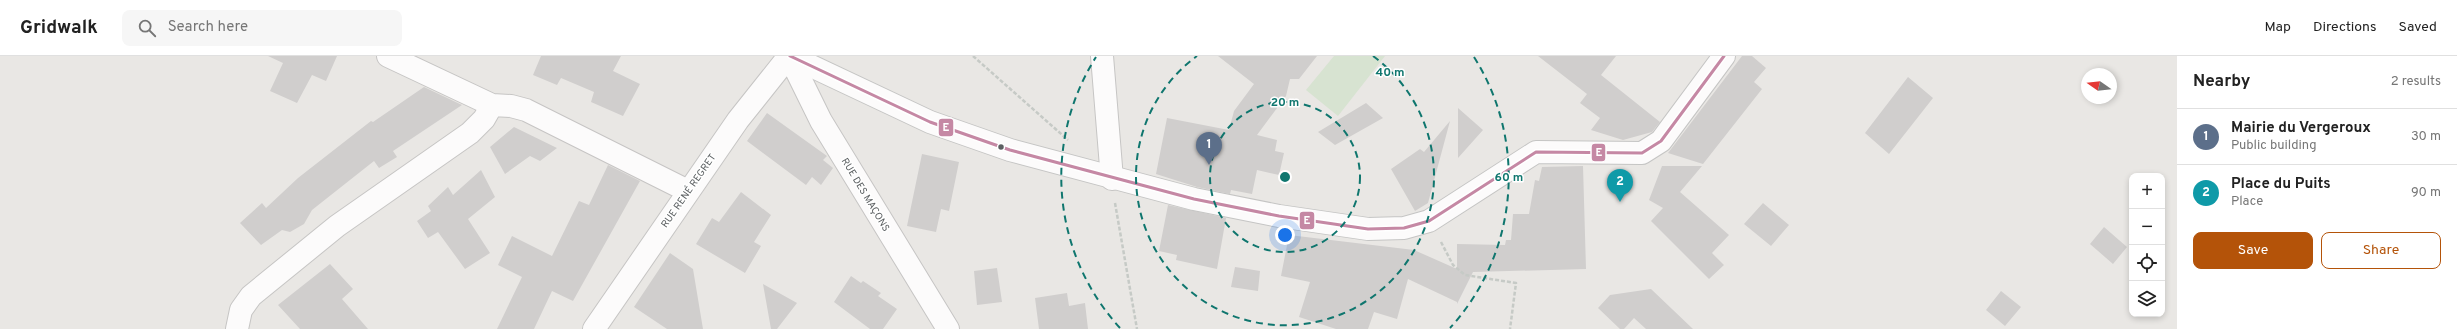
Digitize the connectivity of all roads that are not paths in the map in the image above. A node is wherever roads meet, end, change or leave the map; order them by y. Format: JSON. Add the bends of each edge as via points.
{"nodes":[{"id":1,"x":388,"y":56,"type":"edge"},
{"id":2,"x":789,"y":56,"type":"edge"},
{"id":3,"x":1102,"y":56,"type":"edge"},
{"id":4,"x":1724,"y":56,"type":"edge"},
{"id":5,"x":492,"y":105,"type":"junction"},
{"id":6,"x":1112,"y":179,"type":"junction"},
{"id":7,"x":688,"y":191,"type":"junction"},
{"id":8,"x":238,"y":329,"type":"edge"},
{"id":9,"x":594,"y":329,"type":"edge"},
{"id":10,"x":948,"y":329,"type":"edge"}],
"edges":[{"from":1,"to":5,"type":"street"},
{"from":2,"to":6,"type":"street","via":[[930,122],[1010,150]]},
{"from":2,"to":7,"type":"street","name":"RUE RENÉ REGRET","via":[[738,120]]},
{"from":2,"to":10,"type":"street","name":"RUE DES MAÇONS","via":[[821,121]]},
{"from":3,"to":6,"type":"street"},
{"from":4,"to":6,"type":"street","via":[[1661,141],[1642,153],[1536,152],[1429,221],[1404,228],[1368,229],[1264,213],[1194,200]]},
{"from":5,"to":7,"type":"street","via":[[526,110]]},
{"from":5,"to":8,"type":"street","via":[[484,119],[470,133],[337,226],[251,296],[241,310]]},
{"from":7,"to":9,"type":"street","name":"RUE RENÉ REGRET"}]}
